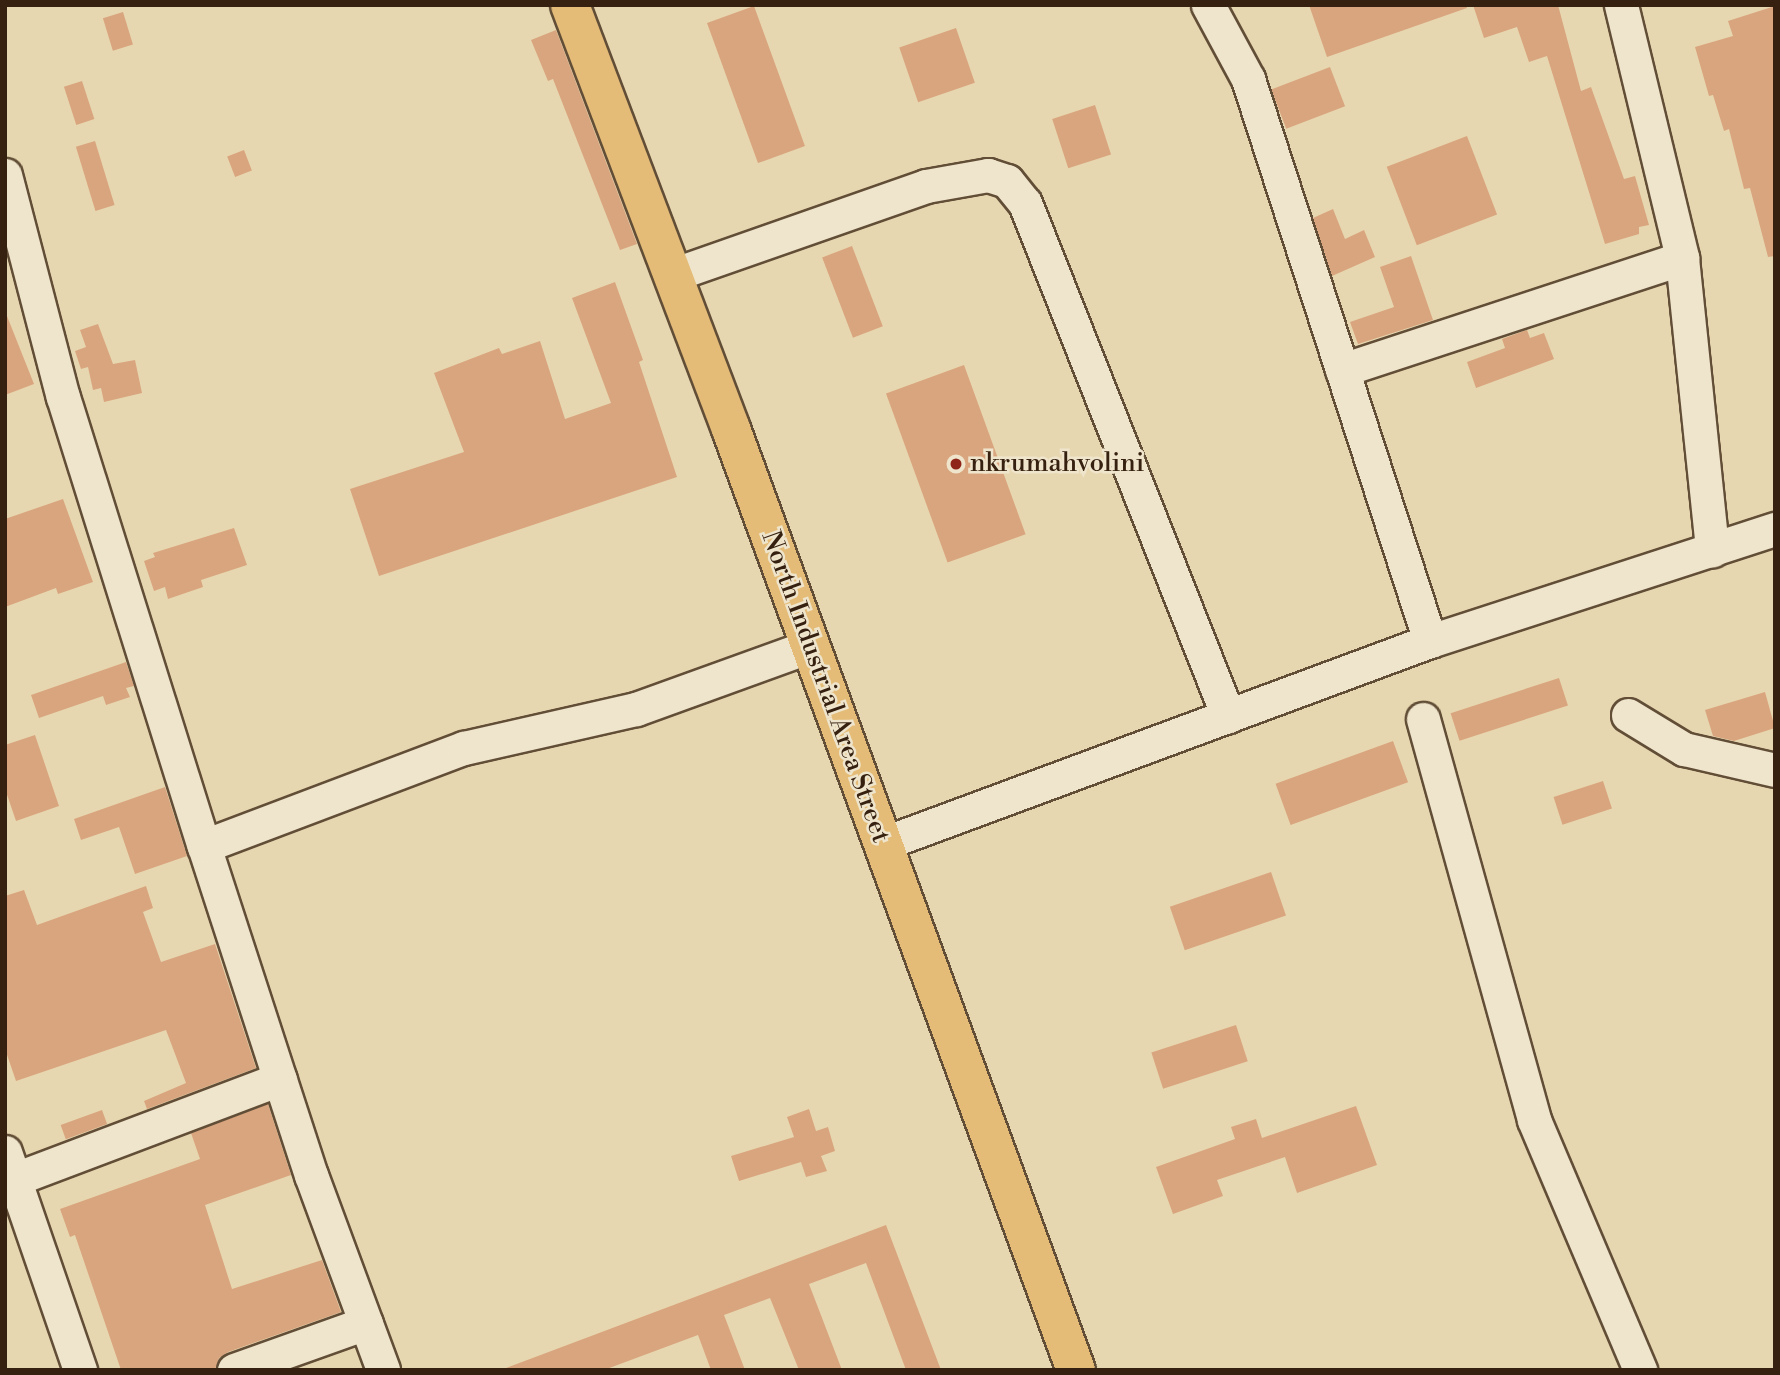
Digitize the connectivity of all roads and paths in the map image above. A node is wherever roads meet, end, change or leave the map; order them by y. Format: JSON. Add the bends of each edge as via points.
{"nodes":[{"id":1,"x":570,"y":5,"type":"edge"},
{"id":2,"x":1208,"y":5,"type":"edge"},
{"id":3,"x":1621,"y":5,"type":"edge"},
{"id":4,"x":5,"y":175,"type":"edge"},
{"id":5,"x":1682,"y":258,"type":"junction"},
{"id":6,"x":672,"y":275,"type":"junction"},
{"id":7,"x":1342,"y":370,"type":"junction"},
{"id":8,"x":1775,"y":529,"type":"edge"},
{"id":9,"x":1712,"y":550,"type":"junction"},
{"id":10,"x":1430,"y":641,"type":"junction"},
{"id":11,"x":810,"y":646,"type":"junction"},
{"id":12,"x":1628,"y":715,"type":"dead end"},
{"id":13,"x":1228,"y":716,"type":"junction"},
{"id":14,"x":1423,"y":719,"type":"dead end"},
{"id":15,"x":1775,"y":770,"type":"edge"},
{"id":16,"x":882,"y":844,"type":"junction"},
{"id":17,"x":204,"y":846,"type":"junction"},
{"id":18,"x":280,"y":1079,"type":"junction"},
{"id":19,"x":10,"y":1166,"type":"edge"},
{"id":20,"x":366,"y":1323,"type":"junction"},
{"id":21,"x":80,"y":1370,"type":"edge"},
{"id":22,"x":233,"y":1370,"type":"edge"},
{"id":23,"x":383,"y":1370,"type":"edge"},
{"id":24,"x":1076,"y":1370,"type":"edge"},
{"id":25,"x":1640,"y":1370,"type":"edge"}],
"edges":[{"from":1,"to":6,"type":"main road","name":"North Industrial Area Street"},
{"from":2,"to":7,"type":"street","via":[[1248,79]]},
{"from":3,"to":5,"type":"street"},
{"from":4,"to":17,"type":"street","via":[[63,397]]},
{"from":5,"to":7,"type":"street"},
{"from":5,"to":9,"type":"street"},
{"from":6,"to":11,"type":"main road","name":"North Industrial Area Street"},
{"from":6,"to":13,"type":"street","via":[[926,186],[988,175],[1007,180],[1025,203]]},
{"from":7,"to":10,"type":"street"},
{"from":8,"to":9,"type":"street"},
{"from":9,"to":10,"type":"street"},
{"from":10,"to":13,"type":"street"},
{"from":11,"to":16,"type":"main road","name":"North Industrial Area Street"},
{"from":11,"to":17,"type":"street","via":[[636,709],[464,748]]},
{"from":12,"to":15,"type":"street","via":[[1684,749]]},
{"from":13,"to":16,"type":"street"},
{"from":14,"to":25,"type":"street","via":[[1534,1120]]},
{"from":16,"to":24,"type":"main road","name":"North Industrial Area Street"},
{"from":17,"to":18,"type":"street"},
{"from":18,"to":19,"type":"street"},
{"from":18,"to":20,"type":"street"},
{"from":19,"to":21,"type":"street"},
{"from":20,"to":22,"type":"street"},
{"from":20,"to":23,"type":"street"}]}
